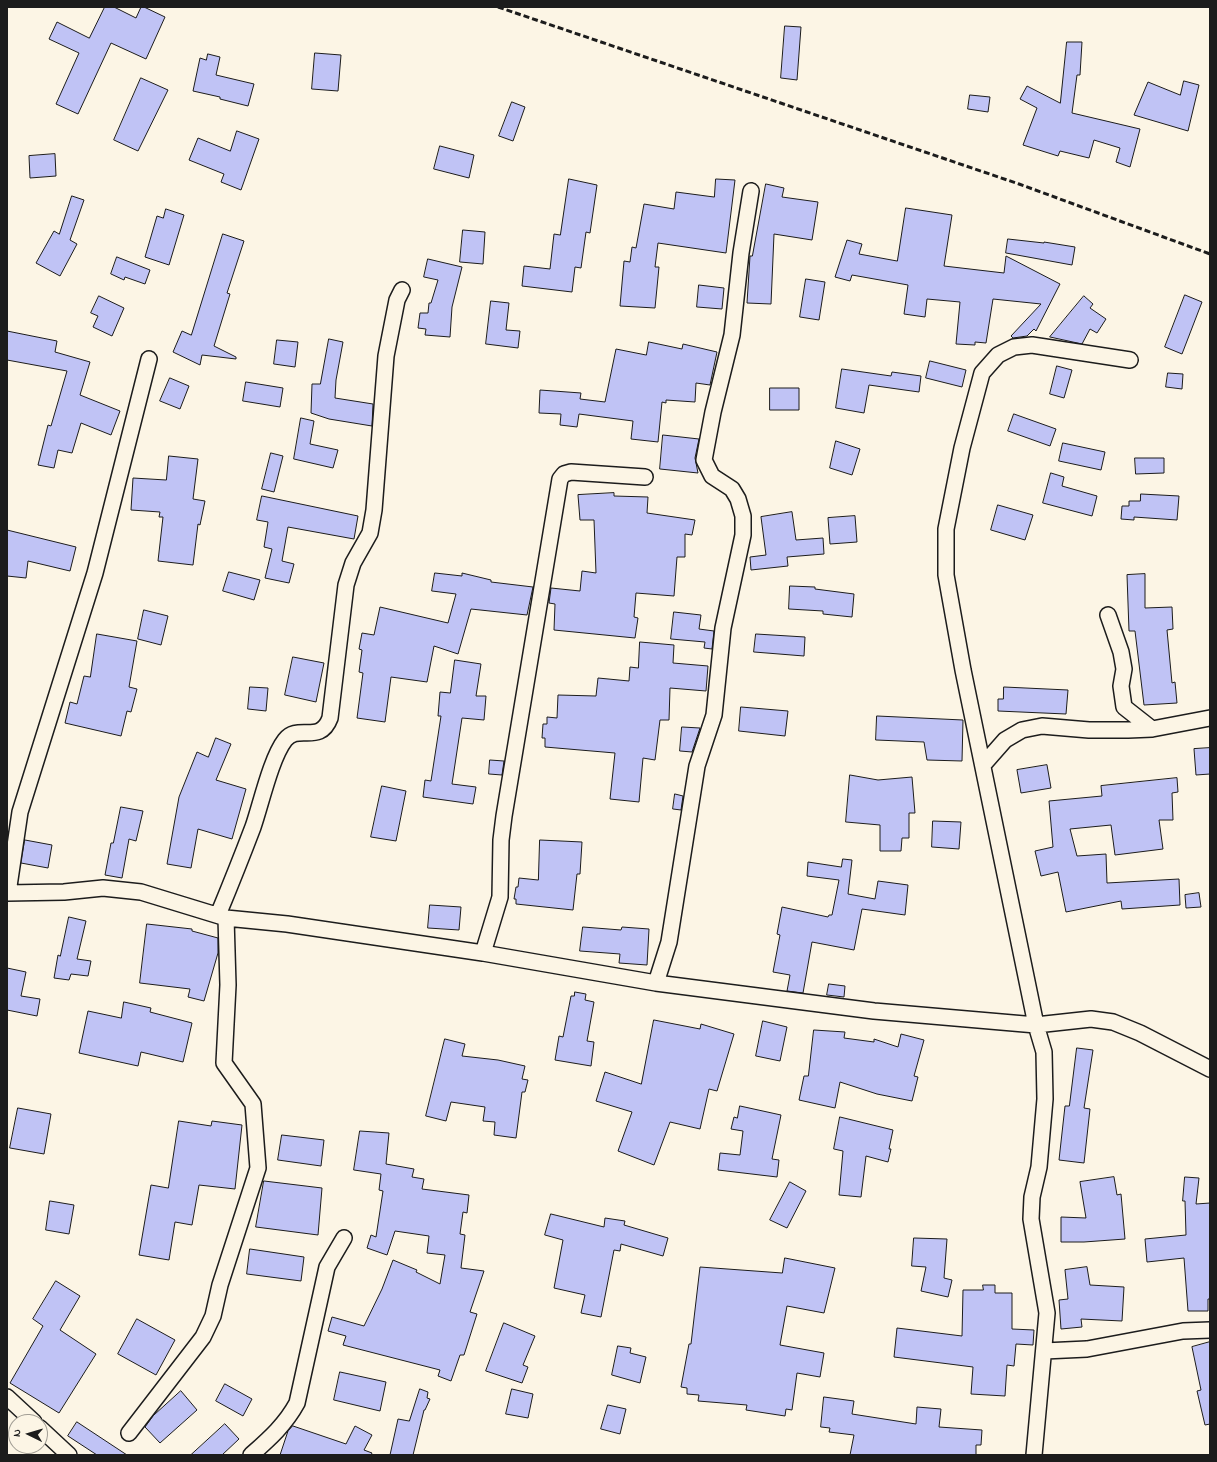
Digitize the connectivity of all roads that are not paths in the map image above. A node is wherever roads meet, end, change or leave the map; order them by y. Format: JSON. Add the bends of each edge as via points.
{"nodes":[{"id":1,"x":751,"y":191,"type":"dead end"},
{"id":2,"x":402,"y":290,"type":"dead end"},
{"id":3,"x":149,"y":359,"type":"dead end"},
{"id":4,"x":1130,"y":360,"type":"dead end"},
{"id":5,"x":644,"y":477,"type":"dead end"},
{"id":6,"x":1108,"y":615,"type":"dead end"},
{"id":7,"x":1210,"y":718,"type":"edge"},
{"id":8,"x":1152,"y":729,"type":"junction"},
{"id":9,"x":983,"y":765,"type":"junction"},
{"id":10,"x":7,"y":892,"type":"edge"},
{"id":11,"x":222,"y":916,"type":"junction"},
{"id":12,"x":483,"y":953,"type":"junction"},
{"id":13,"x":656,"y":983,"type":"junction"},
{"id":14,"x":1036,"y":1025,"type":"junction"},
{"id":15,"x":1210,"y":1069,"type":"edge"},
{"id":16,"x":344,"y":1238,"type":"dead end"},
{"id":17,"x":1210,"y":1330,"type":"edge"},
{"id":18,"x":1044,"y":1351,"type":"junction"},
{"id":19,"x":7,"y":1397,"type":"edge"},
{"id":20,"x":25,"y":1414,"type":"edge"},
{"id":21,"x":129,"y":1433,"type":"dead end"},
{"id":22,"x":48,"y":1435,"type":"edge"},
{"id":23,"x":70,"y":1455,"type":"edge"},
{"id":24,"x":251,"y":1455,"type":"edge"},
{"id":25,"x":1034,"y":1455,"type":"edge"}],
"edges":[{"from":1,"to":13,"type":"street","via":[[732,335],[704,460],[712,476],[732,489],[738,499],[743,516],[743,534],[723,628],[714,715],[697,766],[669,942]]},
{"from":2,"to":11,"type":"street","via":[[386,356],[374,510],[370,533],[353,563],[346,585],[330,718],[326,728],[319,732],[293,734],[278,751]]},
{"from":3,"to":10,"type":"street","via":[[95,573],[20,812]]},
{"from":4,"to":9,"type":"street","via":[[1032,345],[1014,347],[998,355],[982,373],[962,448],[946,529],[946,575]]},
{"from":5,"to":12,"type":"street","via":[[571,472],[564,474],[560,479],[504,816],[500,897]]},
{"from":6,"to":8,"type":"street","via":[[1121,652],[1124,670],[1124,707]]},
{"from":7,"to":8,"type":"street"},
{"from":8,"to":9,"type":"street","via":[[1089,730],[1042,726],[1029,728],[1005,740]]},
{"from":9,"to":14,"type":"street","via":[[995,834],[1014,912]]},
{"from":10,"to":11,"type":"street","via":[[64,892],[103,888],[141,892]]},
{"from":11,"to":12,"type":"street"},
{"from":11,"to":21,"type":"street","via":[[228,985],[224,1063],[252,1104],[258,1168],[220,1285],[213,1316],[203,1337]]},
{"from":12,"to":13,"type":"street"},
{"from":13,"to":14,"type":"street","via":[[874,1011]]},
{"from":14,"to":15,"type":"street","via":[[1091,1019],[1113,1022],[1140,1032]]},
{"from":14,"to":18,"type":"street","via":[[1044,1052],[1045,1099],[1031,1219],[1047,1313]]},
{"from":16,"to":24,"type":"street","via":[[327,1267],[297,1403],[289,1419]]},
{"from":17,"to":18,"type":"street","via":[[1183,1331],[1087,1349]]},
{"from":18,"to":25,"type":"street"},
{"from":19,"to":20,"type":"street"},
{"from":22,"to":23,"type":"street"}]}
